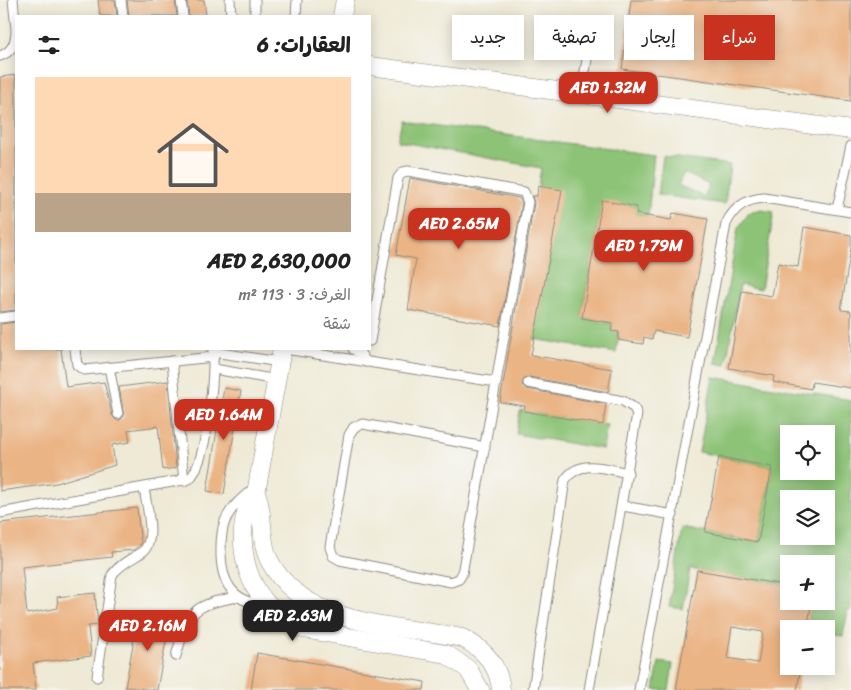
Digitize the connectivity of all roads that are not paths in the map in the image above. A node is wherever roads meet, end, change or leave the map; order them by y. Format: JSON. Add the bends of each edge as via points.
{"nodes":[{"id":1,"x":12,"y":0,"type":"edge"},
{"id":2,"x":121,"y":0,"type":"edge"},
{"id":3,"x":182,"y":0,"type":"edge"},
{"id":4,"x":230,"y":0,"type":"edge"},
{"id":5,"x":255,"y":0,"type":"edge"},
{"id":6,"x":297,"y":0,"type":"edge"},
{"id":7,"x":345,"y":0,"type":"edge"},
{"id":8,"x":123,"y":15,"type":"edge"},
{"id":9,"x":183,"y":15,"type":"edge"},
{"id":10,"x":231,"y":15,"type":"edge"},
{"id":11,"x":255,"y":15,"type":"edge"},
{"id":12,"x":296,"y":15,"type":"edge"},
{"id":13,"x":342,"y":15,"type":"edge"},
{"id":14,"x":15,"y":22,"type":"edge"},
{"id":15,"x":14,"y":49,"type":"edge"},
{"id":16,"x":0,"y":56,"type":"edge"},
{"id":17,"x":587,"y":60,"type":"edge"},
{"id":18,"x":371,"y":66,"type":"edge"},
{"id":19,"x":582,"y":94,"type":"junction"},
{"id":20,"x":851,"y":130,"type":"edge"},
{"id":21,"x":851,"y":146,"type":"edge"},
{"id":22,"x":837,"y":209,"type":"junction"},
{"id":23,"x":851,"y":212,"type":"edge"},
{"id":24,"x":15,"y":316,"type":"edge"},
{"id":25,"x":0,"y":318,"type":"edge"},
{"id":26,"x":371,"y":335,"type":"edge"},
{"id":27,"x":74,"y":350,"type":"edge"},
{"id":28,"x":355,"y":350,"type":"edge"},
{"id":29,"x":369,"y":350,"type":"edge"},
{"id":30,"x":214,"y":353,"type":"edge"},
{"id":31,"x":282,"y":353,"type":"edge"},
{"id":32,"x":172,"y":361,"type":"junction"},
{"id":33,"x":366,"y":362,"type":"junction"},
{"id":34,"x":109,"y":367,"type":"junction"},
{"id":35,"x":214,"y":369,"type":"junction"},
{"id":36,"x":277,"y":380,"type":"junction"},
{"id":37,"x":496,"y":382,"type":"junction"},
{"id":38,"x":528,"y":383,"type":"dead end"},
{"id":39,"x":118,"y":414,"type":"dead end"},
{"id":40,"x":485,"y":447,"type":"junction"},
{"id":41,"x":628,"y":473,"type":"junction"},
{"id":42,"x":184,"y":481,"type":"junction"},
{"id":43,"x":144,"y":488,"type":"junction"},
{"id":44,"x":257,"y":489,"type":"junction"},
{"id":45,"x":623,"y":506,"type":"junction"},
{"id":46,"x":0,"y":513,"type":"edge"},
{"id":47,"x":673,"y":515,"type":"junction"},
{"id":48,"x":238,"y":596,"type":"junction"},
{"id":49,"x":268,"y":606,"type":"junction"},
{"id":50,"x":176,"y":656,"type":"dead end"},
{"id":51,"x":97,"y":677,"type":"dead end"},
{"id":52,"x":480,"y":690,"type":"edge"},
{"id":53,"x":501,"y":690,"type":"edge"},
{"id":54,"x":533,"y":690,"type":"edge"},
{"id":55,"x":589,"y":690,"type":"edge"},
{"id":56,"x":639,"y":690,"type":"edge"}],
"edges":[{"from":1,"to":14,"type":"lane"},
{"from":2,"to":8,"type":"lane"},
{"from":3,"to":9,"type":"lane"},
{"from":4,"to":10,"type":"lane"},
{"from":5,"to":11,"type":"lane"},
{"from":6,"to":12,"type":"lane"},
{"from":7,"to":13,"type":"street"},
{"from":15,"to":16,"type":"lane"},
{"from":17,"to":19,"type":"lane"},
{"from":18,"to":19,"type":"street"},
{"from":19,"to":20,"type":"street"},
{"from":21,"to":22,"type":"lane"},
{"from":22,"to":23,"type":"lane"},
{"from":22,"to":47,"type":"lane","via":[[764,198],[745,202],[730,215]]},
{"from":24,"to":25,"type":"lane"},
{"from":26,"to":37,"type":"lane","via":[[401,174],[408,171],[519,189],[526,194],[528,202]]},
{"from":27,"to":34,"type":"lane","via":[[80,369]]},
{"from":28,"to":33,"type":"lane"},
{"from":29,"to":33,"type":"lane"},
{"from":30,"to":31,"type":"lane"},
{"from":30,"to":32,"type":"lane"},
{"from":30,"to":35,"type":"lane"},
{"from":31,"to":33,"type":"lane"},
{"from":31,"to":36,"type":"street"},
{"from":32,"to":34,"type":"lane"},
{"from":32,"to":42,"type":"lane"},
{"from":33,"to":37,"type":"lane"},
{"from":34,"to":39,"type":"lane"},
{"from":35,"to":36,"type":"lane"},
{"from":35,"to":42,"type":"lane","via":[[198,468]]},
{"from":36,"to":44,"type":"street"},
{"from":37,"to":40,"type":"lane"},
{"from":38,"to":41,"type":"lane","via":[[629,404],[634,408],[637,421]]},
{"from":40,"to":40,"type":"lane","via":[[363,424],[354,427],[349,435],[330,547],[333,556],[450,582],[458,579],[462,574]]},
{"from":41,"to":45,"type":"lane"},
{"from":41,"to":54,"type":"lane","via":[[584,466],[565,480]]},
{"from":42,"to":43,"type":"lane"},
{"from":43,"to":46,"type":"lane"},
{"from":43,"to":51,"type":"lane","via":[[150,538],[144,551],[112,575]]},
{"from":44,"to":48,"type":"lane","via":[[233,507],[221,538],[223,575]]},
{"from":44,"to":49,"type":"street","via":[[248,509],[244,549],[247,570]]},
{"from":44,"to":53,"type":"street","via":[[269,559],[294,592],[333,614],[462,638],[487,655],[495,668]]},
{"from":45,"to":47,"type":"lane"},
{"from":45,"to":55,"type":"lane"},
{"from":47,"to":56,"type":"lane"},
{"from":48,"to":49,"type":"lane","via":[[248,602]]},
{"from":48,"to":50,"type":"lane","via":[[206,604],[192,615],[185,624]]},
{"from":49,"to":52,"type":"street","via":[[303,629],[446,654],[468,669]]}]}
